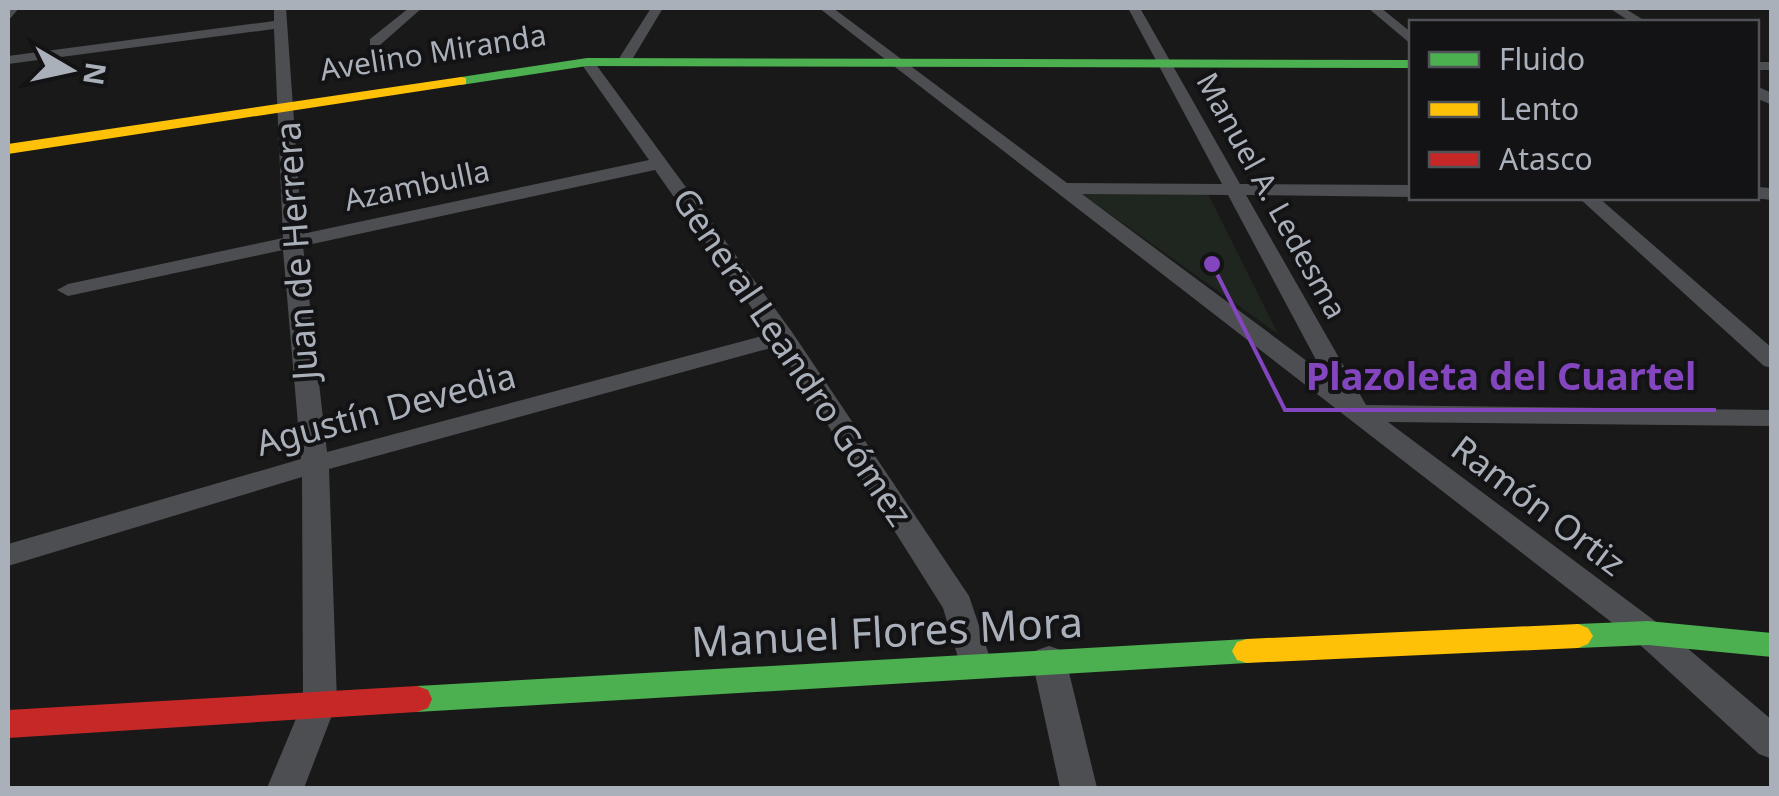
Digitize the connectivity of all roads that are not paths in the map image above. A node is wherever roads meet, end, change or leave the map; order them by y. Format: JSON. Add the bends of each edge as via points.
{"nodes":[{"id":1,"x":13,"y":8,"type":"edge"},
{"id":2,"x":416,"y":8,"type":"edge"},
{"id":3,"x":656,"y":8,"type":"edge"},
{"id":4,"x":825,"y":8,"type":"edge"},
{"id":5,"x":1134,"y":8,"type":"edge"},
{"id":6,"x":1374,"y":8,"type":"edge"},
{"id":7,"x":280,"y":16,"type":"edge"},
{"id":8,"x":8,"y":17,"type":"edge"},
{"id":9,"x":1409,"y":38,"type":"edge"},
{"id":10,"x":375,"y":42,"type":"dead end"},
{"id":11,"x":8,"y":60,"type":"edge"},
{"id":12,"x":625,"y":60,"type":"junction"},
{"id":13,"x":892,"y":60,"type":"junction"},
{"id":14,"x":588,"y":62,"type":"junction"},
{"id":15,"x":1163,"y":62,"type":"junction"},
{"id":16,"x":1409,"y":64,"type":"edge"},
{"id":17,"x":286,"y":106,"type":"junction"},
{"id":18,"x":8,"y":149,"type":"edge"},
{"id":19,"x":660,"y":163,"type":"junction"},
{"id":20,"x":1060,"y":188,"type":"junction"},
{"id":21,"x":1232,"y":189,"type":"junction"},
{"id":22,"x":1409,"y":190,"type":"edge"},
{"id":23,"x":1590,"y":200,"type":"edge"},
{"id":24,"x":294,"y":244,"type":"junction"},
{"id":25,"x":68,"y":290,"type":"dead end"},
{"id":26,"x":784,"y":337,"type":"junction"},
{"id":27,"x":1772,"y":361,"type":"edge"},
{"id":28,"x":1358,"y":413,"type":"junction"},
{"id":29,"x":1772,"y":418,"type":"edge"},
{"id":30,"x":314,"y":464,"type":"junction"},
{"id":31,"x":8,"y":555,"type":"edge"},
{"id":32,"x":1648,"y":632,"type":"junction"},
{"id":33,"x":1772,"y":645,"type":"edge"},
{"id":34,"x":1048,"y":660,"type":"junction"},
{"id":35,"x":975,"y":664,"type":"junction"},
{"id":36,"x":320,"y":702,"type":"junction"},
{"id":37,"x":8,"y":724,"type":"edge"},
{"id":38,"x":1772,"y":743,"type":"edge"},
{"id":39,"x":286,"y":788,"type":"edge"},
{"id":40,"x":1079,"y":788,"type":"edge"}],
"edges":[{"from":1,"to":8,"type":"street"},
{"from":2,"to":10,"type":"street"},
{"from":3,"to":12,"type":"street"},
{"from":4,"to":13,"type":"street","name":"Ramón Ortiz"},
{"from":5,"to":15,"type":"street","name":"Manuel A. Ledesma"},
{"from":6,"to":9,"type":"street"},
{"from":7,"to":11,"type":"street"},
{"from":7,"to":17,"type":"street","name":"Juan de Herrera"},
{"from":12,"to":13,"type":"street","name":"Avelino Miranda"},
{"from":12,"to":14,"type":"street","name":"Avelino Miranda"},
{"from":13,"to":15,"type":"street","name":"Avelino Miranda"},
{"from":13,"to":20,"type":"street","name":"Ramón Ortiz"},
{"from":14,"to":17,"type":"street","name":"Avelino Miranda"},
{"from":14,"to":19,"type":"street","name":"General Leandro Gómez"},
{"from":15,"to":16,"type":"street","name":"Avelino Miranda"},
{"from":15,"to":21,"type":"street","name":"Manuel A. Ledesma"},
{"from":17,"to":18,"type":"street","name":"Avelino Miranda"},
{"from":17,"to":24,"type":"street","name":"Juan de Herrera"},
{"from":19,"to":24,"type":"street","name":"Azambulla"},
{"from":19,"to":26,"type":"street","name":"General Leandro Gómez"},
{"from":20,"to":21,"type":"street"},
{"from":20,"to":28,"type":"street","name":"Ramón Ortiz"},
{"from":21,"to":22,"type":"street"},
{"from":21,"to":28,"type":"street","name":"Manuel A. Ledesma"},
{"from":23,"to":27,"type":"street"},
{"from":24,"to":25,"type":"street","name":"Azambulla"},
{"from":24,"to":30,"type":"street","name":"Juan de Herrera"},
{"from":26,"to":30,"type":"street","name":"Agustín Devedia"},
{"from":26,"to":35,"type":"street","name":"General Leandro Gómez","via":[[958,606]]},
{"from":28,"to":29,"type":"street"},
{"from":28,"to":32,"type":"street","name":"Ramón Ortiz"},
{"from":30,"to":31,"type":"street","name":"Agustín Devedia"},
{"from":30,"to":36,"type":"street","name":"Juan de Herrera"},
{"from":32,"to":33,"type":"street","name":"Manuel Flores Mora"},
{"from":32,"to":34,"type":"street","name":"Manuel Flores Mora"},
{"from":32,"to":38,"type":"street","name":"Ramón Ortiz"},
{"from":34,"to":35,"type":"street","name":"Manuel Flores Mora"},
{"from":34,"to":40,"type":"street"},
{"from":35,"to":36,"type":"street","name":"Manuel Flores Mora"},
{"from":36,"to":37,"type":"street","name":"Manuel Flores Mora"},
{"from":36,"to":39,"type":"street","name":"Juan de Herrera"}]}
